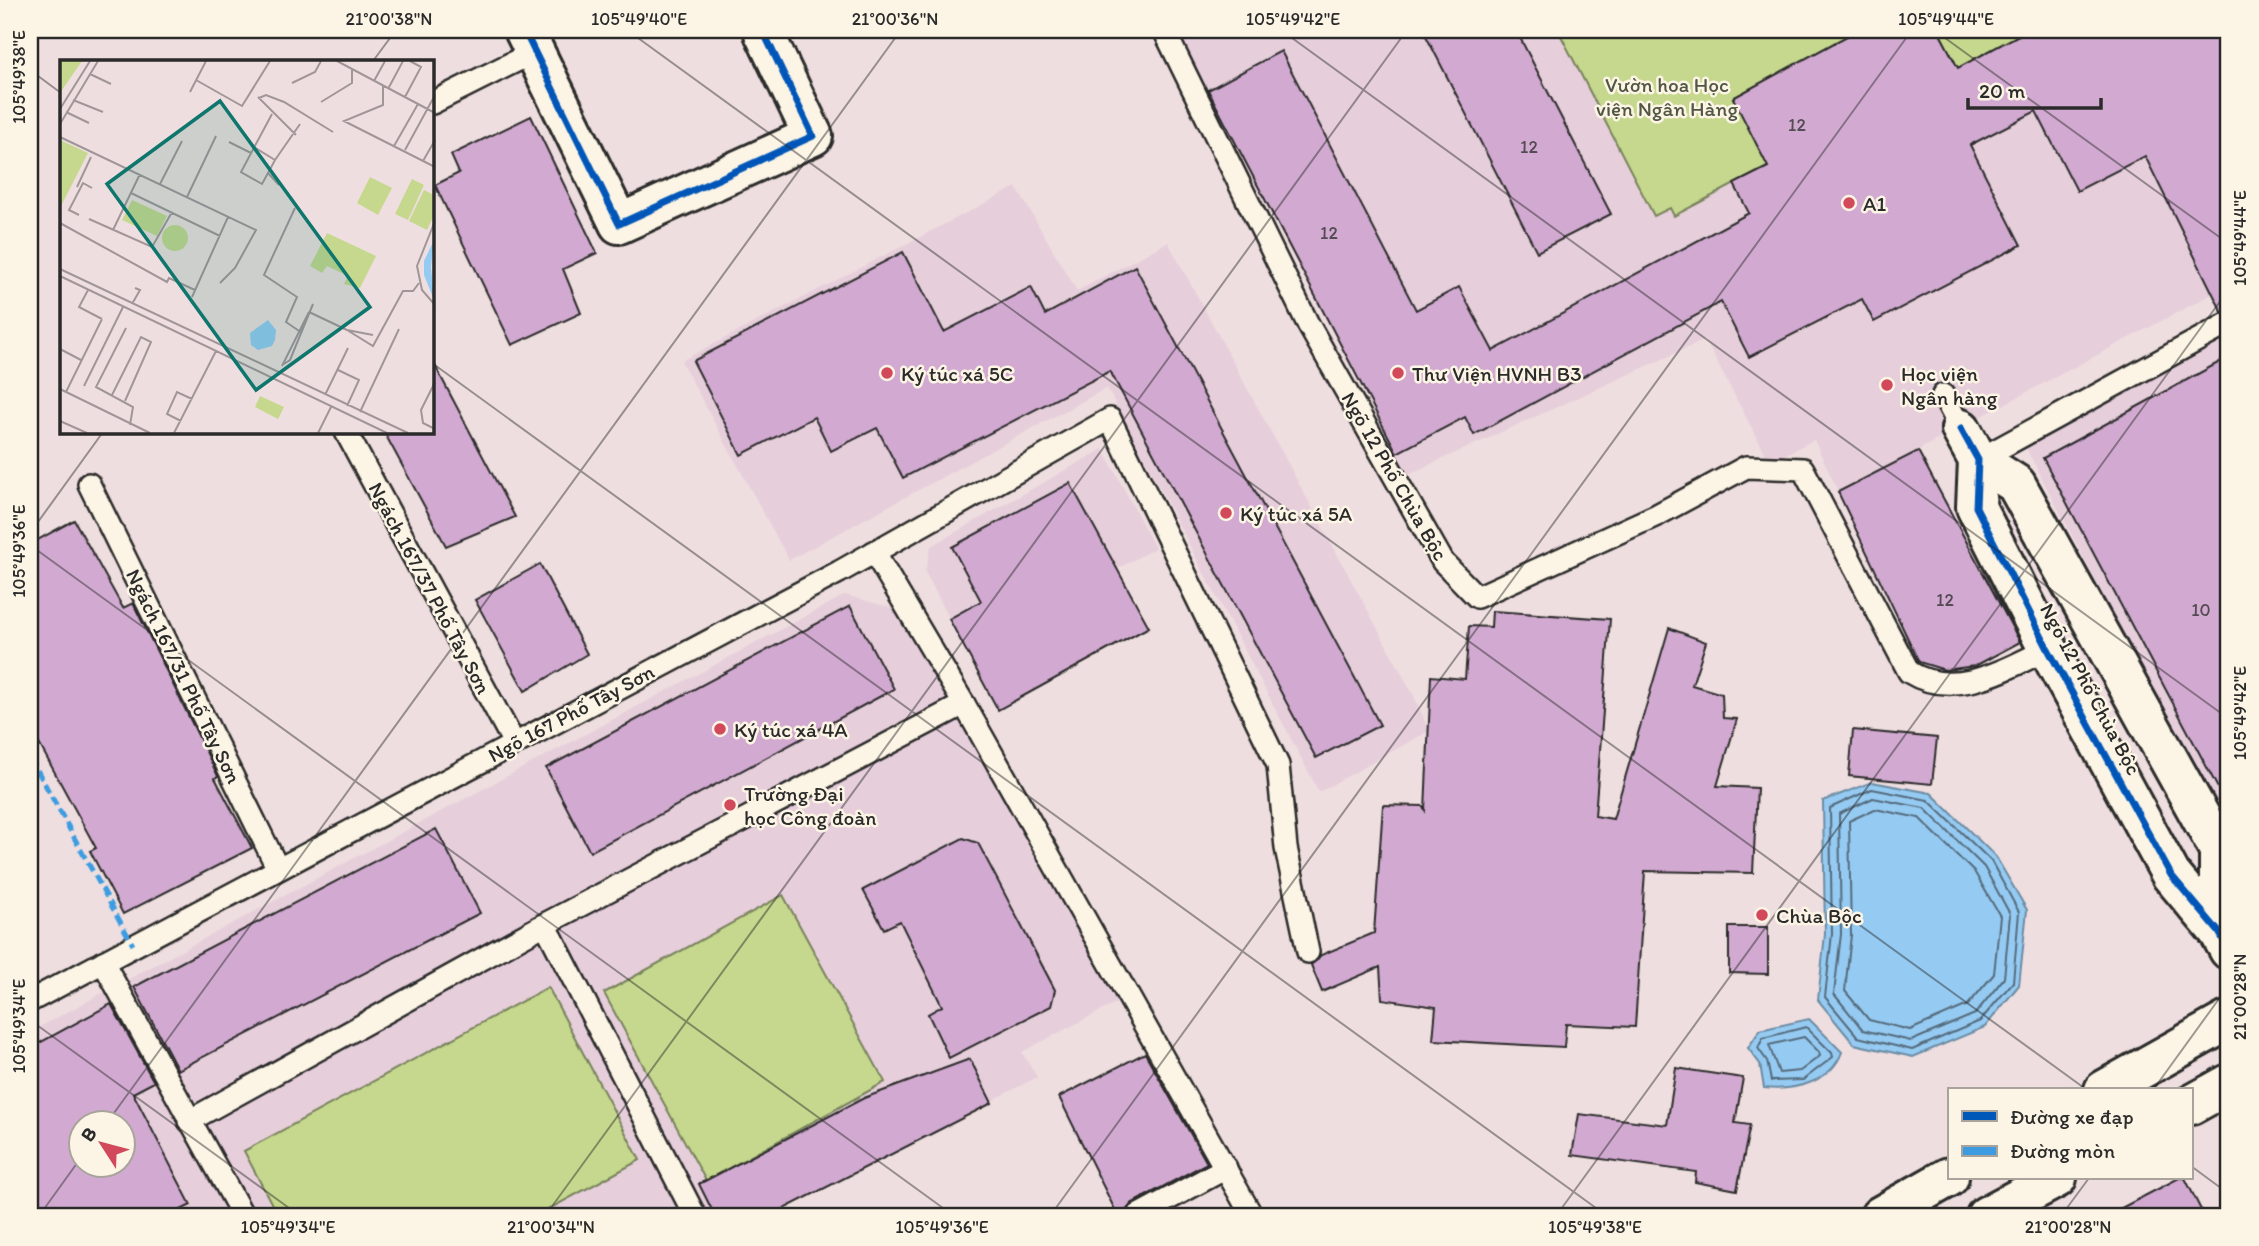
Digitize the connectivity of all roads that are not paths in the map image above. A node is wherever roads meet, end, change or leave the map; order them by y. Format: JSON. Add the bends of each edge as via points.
{"nodes":[{"id":1,"x":1164,"y":30,"type":"edge"},
{"id":2,"x":773,"y":31,"type":"edge"},
{"id":3,"x":529,"y":41,"type":"edge"},
{"id":4,"x":434,"y":102,"type":"edge"},
{"id":5,"x":2229,"y":323,"type":"edge"},
{"id":6,"x":1943,"y":395,"type":"dead end"},
{"id":7,"x":347,"y":434,"type":"edge"},
{"id":8,"x":1969,"y":445,"type":"junction"},
{"id":9,"x":89,"y":484,"type":"dead end"},
{"id":10,"x":874,"y":552,"type":"junction"},
{"id":11,"x":2094,"y":623,"type":"junction"},
{"id":12,"x":2048,"y":649,"type":"junction"},
{"id":13,"x":964,"y":704,"type":"junction"},
{"id":14,"x":514,"y":743,"type":"junction"},
{"id":15,"x":278,"y":869,"type":"junction"},
{"id":16,"x":545,"y":924,"type":"junction"},
{"id":17,"x":2224,"y":941,"type":"edge"},
{"id":18,"x":1308,"y":952,"type":"dead end"},
{"id":19,"x":103,"y":962,"type":"junction"},
{"id":20,"x":30,"y":1001,"type":"edge"},
{"id":21,"x":2229,"y":1020,"type":"edge"},
{"id":22,"x":2229,"y":1084,"type":"edge"},
{"id":23,"x":2108,"y":1088,"type":"edge"},
{"id":24,"x":2192,"y":1104,"type":"edge"},
{"id":25,"x":189,"y":1121,"type":"junction"},
{"id":26,"x":1226,"y":1168,"type":"junction"},
{"id":27,"x":1948,"y":1178,"type":"edge"},
{"id":28,"x":2053,"y":1180,"type":"edge"},
{"id":29,"x":243,"y":1216,"type":"edge"},
{"id":30,"x":695,"y":1216,"type":"edge"},
{"id":31,"x":1138,"y":1216,"type":"edge"},
{"id":32,"x":1252,"y":1216,"type":"edge"},
{"id":33,"x":1880,"y":1216,"type":"edge"},
{"id":34,"x":1986,"y":1216,"type":"edge"}],
"edges":[{"from":1,"to":12,"type":"lane","name":"Ngõ 12 Phố Chùa Bộc","via":[[1308,324],[1443,562],[1477,597],[1657,515],[1746,467],[1803,469],[1909,672],[1926,683],[1964,684]]},
{"from":2,"to":3,"type":"street","via":[[813,136],[619,224]]},
{"from":3,"to":4,"type":"lane"},
{"from":5,"to":8,"type":"lane"},
{"from":6,"to":8,"type":"lane"},
{"from":7,"to":14,"type":"lane","name":"Ngách 167/37 Phố Tây Sơn"},
{"from":8,"to":11,"type":"street","name":"Ngõ 12 Phố Chùa Bộc","via":[[2016,484]]},
{"from":8,"to":12,"type":"street","name":"Ngõ 12 Phố Chùa Bộc","via":[[1976,507]]},
{"from":9,"to":15,"type":"lane","name":"Ngách 167/31 Phố Tây Sơn"},
{"from":10,"to":13,"type":"lane"},
{"from":10,"to":14,"type":"lane","name":"Ngõ 167 Phố Tây Sơn"},
{"from":10,"to":18,"type":"lane","name":"Ngõ 167 Phố Tây Sơn","via":[[1110,419],[1278,765],[1286,848]]},
{"from":11,"to":12,"type":"street","name":"Ngõ 12 Phố Chùa Bộc"},
{"from":11,"to":17,"type":"street","name":"Ngõ 12 Phố Chùa Bộc","via":[[2219,850]]},
{"from":12,"to":17,"type":"street","name":"Ngõ 12 Phố Chùa Bộc","via":[[2171,875]]},
{"from":13,"to":16,"type":"lane"},
{"from":13,"to":26,"type":"lane"},
{"from":14,"to":15,"type":"lane","name":"Ngõ 167 Phố Tây Sơn"},
{"from":15,"to":19,"type":"lane","name":"Ngõ 167 Phố Tây Sơn"},
{"from":16,"to":25,"type":"lane"},
{"from":16,"to":30,"type":"lane"},
{"from":19,"to":20,"type":"lane","name":"Ngõ 167 Phố Tây Sơn"},
{"from":19,"to":25,"type":"lane"},
{"from":21,"to":23,"type":"street"},
{"from":22,"to":24,"type":"street"},
{"from":25,"to":29,"type":"lane"},
{"from":26,"to":31,"type":"lane"},
{"from":26,"to":32,"type":"lane"},
{"from":27,"to":33,"type":"street"},
{"from":28,"to":34,"type":"street"}]}
